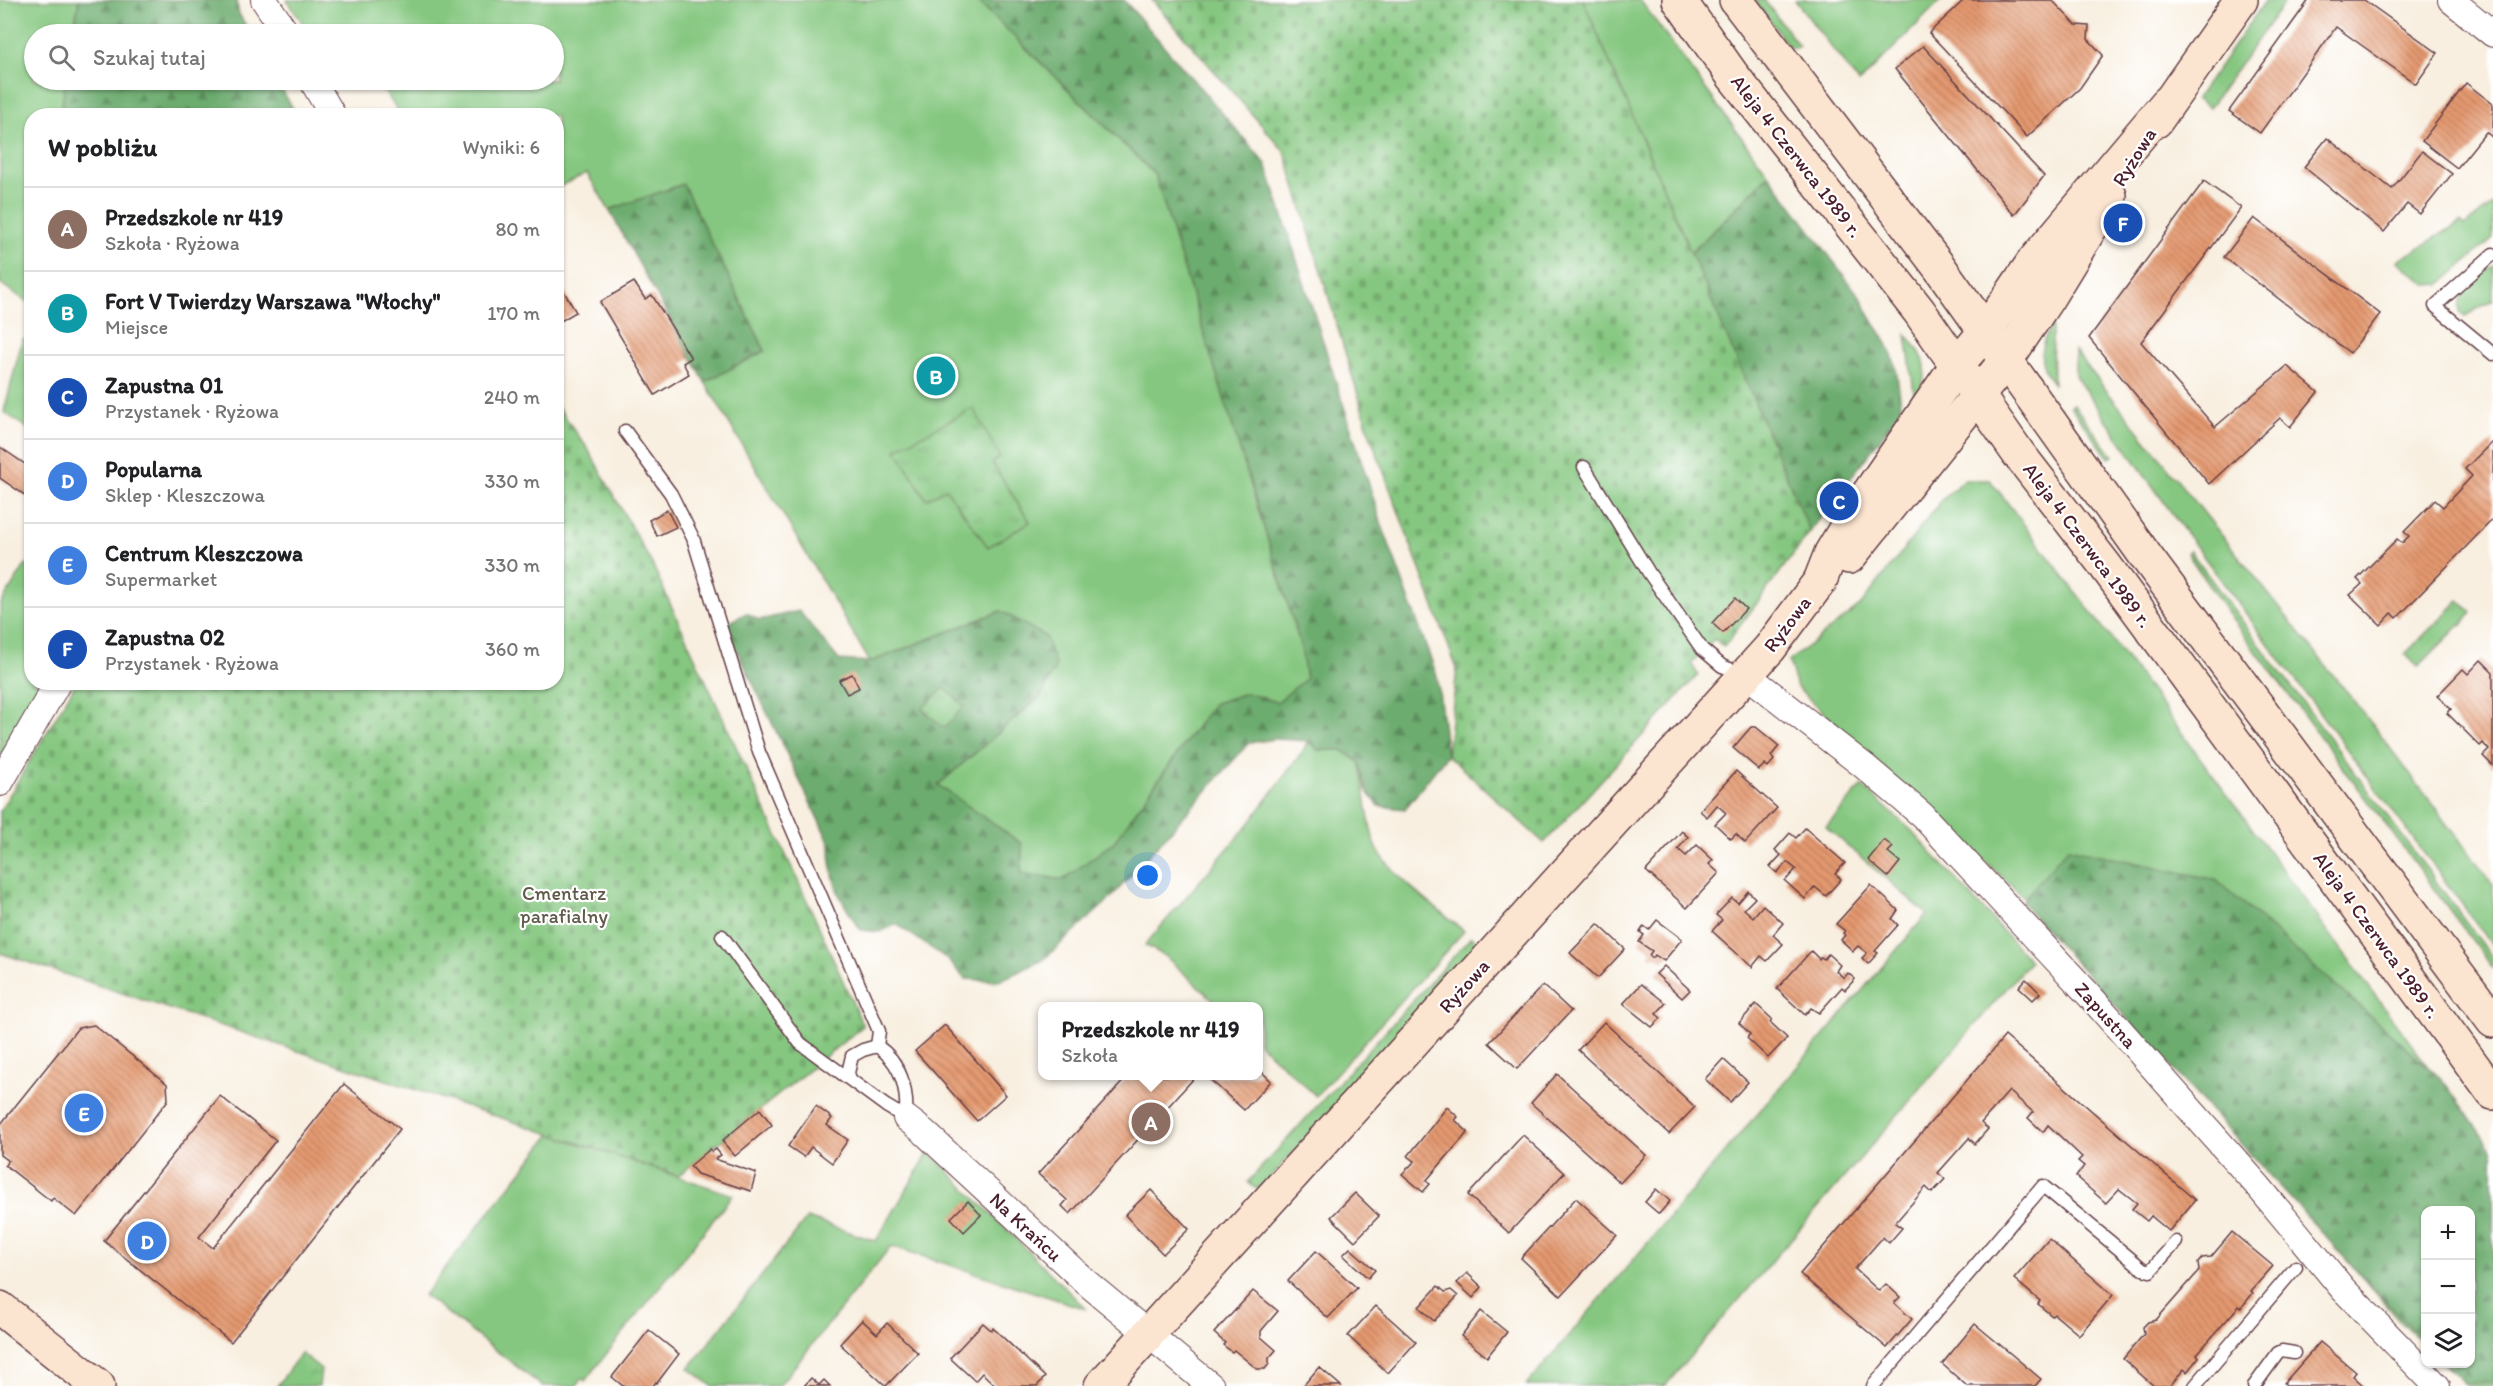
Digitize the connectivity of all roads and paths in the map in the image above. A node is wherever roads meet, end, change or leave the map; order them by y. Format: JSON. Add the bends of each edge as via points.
{"nodes":[{"id":1,"x":264,"y":0,"type":"edge"},
{"id":2,"x":1679,"y":0,"type":"edge"},
{"id":3,"x":1736,"y":0,"type":"edge"},
{"id":4,"x":2241,"y":0,"type":"edge"},
{"id":5,"x":2451,"y":0,"type":"edge"},
{"id":6,"x":280,"y":24,"type":"edge"},
{"id":7,"x":2493,"y":34,"type":"edge"},
{"id":8,"x":318,"y":90,"type":"edge"},
{"id":9,"x":2167,"y":103,"type":"junction"},
{"id":10,"x":328,"y":108,"type":"edge"},
{"id":11,"x":2493,"y":254,"type":"edge"},
{"id":12,"x":1986,"y":331,"type":"junction"},
{"id":13,"x":2493,"y":354,"type":"edge"},
{"id":14,"x":2007,"y":359,"type":"junction"},
{"id":15,"x":1957,"y":365,"type":"junction"},
{"id":16,"x":1978,"y":395,"type":"junction"},
{"id":17,"x":625,"y":431,"type":"dead end"},
{"id":18,"x":1584,"y":468,"type":"dead end"},
{"id":19,"x":1820,"y":581,"type":"junction"},
{"id":20,"x":1747,"y":675,"type":"junction"},
{"id":21,"x":53,"y":690,"type":"edge"},
{"id":22,"x":0,"y":783,"type":"edge"},
{"id":23,"x":722,"y":936,"type":"dead end"},
{"id":24,"x":2493,"y":1022,"type":"edge"},
{"id":25,"x":877,"y":1046,"type":"junction"},
{"id":26,"x":850,"y":1079,"type":"junction"},
{"id":27,"x":2493,"y":1093,"type":"edge"},
{"id":28,"x":906,"y":1118,"type":"junction"},
{"id":29,"x":2176,"y":1242,"type":"dead end"},
{"id":30,"x":2296,"y":1267,"type":"dead end"},
{"id":31,"x":0,"y":1308,"type":"edge"},
{"id":32,"x":1148,"y":1333,"type":"junction"},
{"id":33,"x":2294,"y":1353,"type":"dead end"},
{"id":34,"x":98,"y":1386,"type":"edge"},
{"id":35,"x":1101,"y":1386,"type":"edge"},
{"id":36,"x":1211,"y":1386,"type":"edge"},
{"id":37,"x":1873,"y":1386,"type":"edge"},
{"id":38,"x":2195,"y":1386,"type":"edge"},
{"id":39,"x":2254,"y":1386,"type":"edge"},
{"id":40,"x":2437,"y":1386,"type":"edge"}],
"edges":[{"from":1,"to":6,"type":"street"},
{"from":2,"to":15,"type":"main road","name":"Aleja 4 Czerwca 1989 r.","via":[[1733,76],[1911,300]]},
{"from":3,"to":12,"type":"main road","name":"Aleja 4 Czerwca 1989 r."},
{"from":4,"to":9,"type":"main road","name":"Ryżowa"},
{"from":5,"to":7,"type":"street"},
{"from":8,"to":10,"type":"street"},
{"from":9,"to":12,"type":"main road","name":"Ryżowa","via":[[2034,261]]},
{"from":9,"to":14,"type":"main road","name":"Ryżowa"},
{"from":11,"to":13,"type":"lane","via":[[2435,306]]},
{"from":12,"to":14,"type":"main road","name":"Aleja 4 Czerwca 1989 r."},
{"from":12,"to":15,"type":"main road","name":"Ryżowa"},
{"from":14,"to":16,"type":"main road","name":"Ryżowa"},
{"from":14,"to":24,"type":"main road","name":"Aleja 4 Czerwca 1989 r.","via":[[2147,558]]},
{"from":15,"to":16,"type":"main road","name":"Aleja 4 Czerwca 1989 r."},
{"from":15,"to":19,"type":"main road","name":"Ryżowa","via":[[1855,513],[1831,553]]},
{"from":16,"to":19,"type":"main road","name":"Ryżowa","via":[[1844,563]]},
{"from":16,"to":27,"type":"main road","name":"Aleja 4 Czerwca 1989 r."},
{"from":17,"to":25,"type":"lane","via":[[671,494],[693,538],[759,752],[879,1031]]},
{"from":18,"to":20,"type":"lane","via":[[1702,650],[1722,666]]},
{"from":19,"to":20,"type":"main road","name":"Ryżowa"},
{"from":20,"to":32,"type":"main road","name":"Ryżowa"},
{"from":20,"to":40,"type":"street","name":"Zapustna","via":[[1922,815],[2089,995],[2258,1186],[2343,1289]]},
{"from":21,"to":22,"type":"street"},
{"from":23,"to":26,"type":"lane","name":"Na Krańcu","via":[[800,1043]]},
{"from":25,"to":26,"type":"lane","via":[[852,1056]]},
{"from":25,"to":28,"type":"lane","via":[[887,1053],[902,1077]]},
{"from":26,"to":28,"type":"lane","name":"Na Krańcu"},
{"from":28,"to":32,"type":"street","name":"Na Krańcu","via":[[1087,1283]]},
{"from":29,"to":37,"type":"lane","via":[[2150,1271],[2143,1269],[2043,1186]]},
{"from":30,"to":38,"type":"lane"},
{"from":31,"to":34,"type":"main road"},
{"from":32,"to":35,"type":"main road","name":"Ryżowa"},
{"from":32,"to":36,"type":"street","name":"Na Krańcu"},
{"from":33,"to":39,"type":"lane","via":[[2278,1353]]}]}
